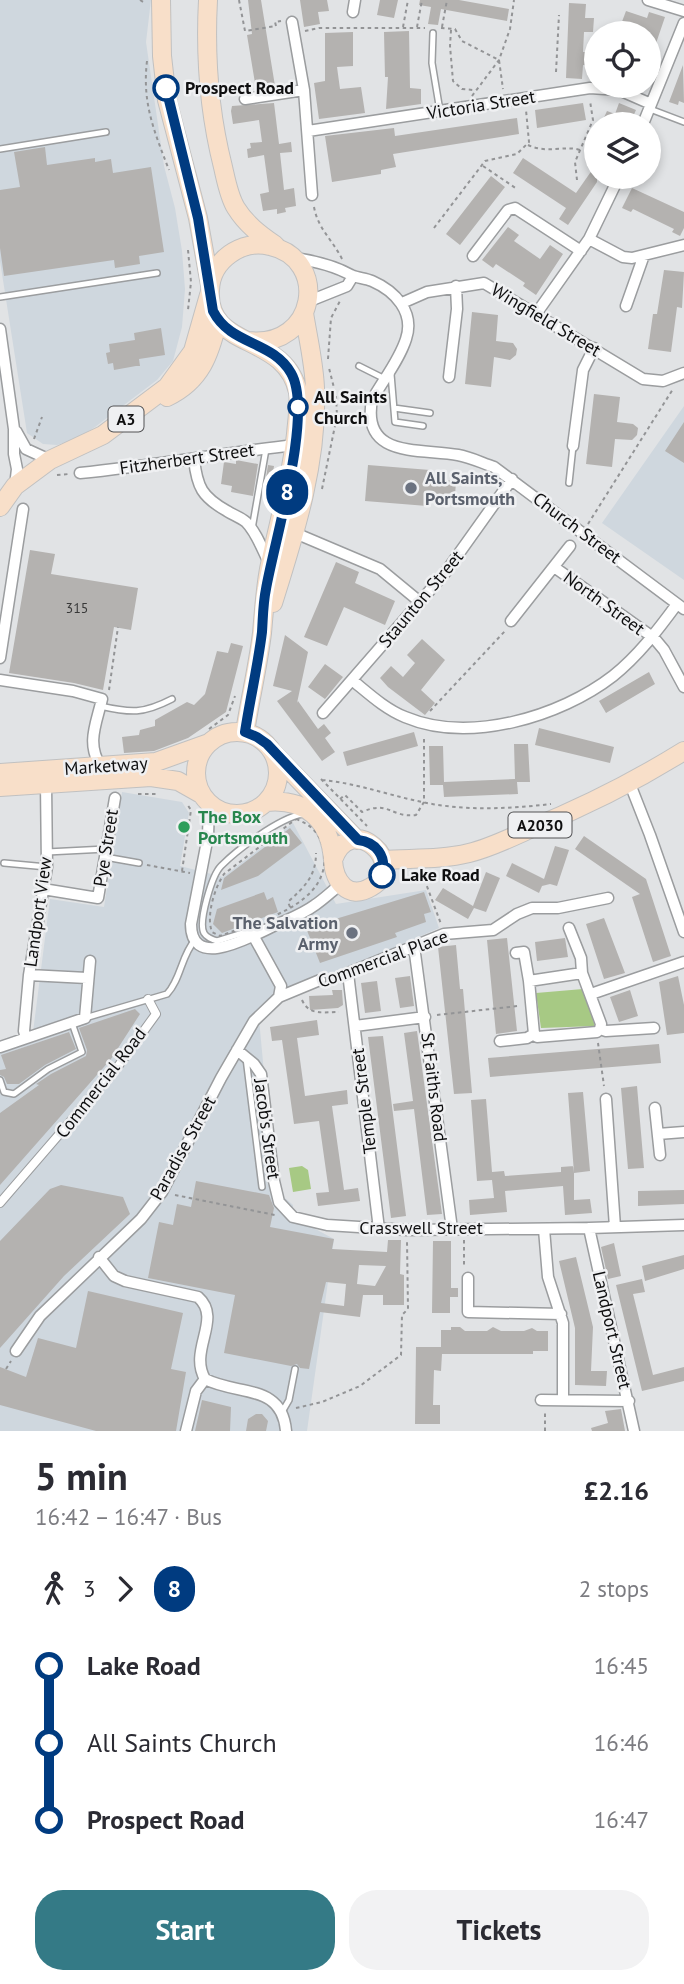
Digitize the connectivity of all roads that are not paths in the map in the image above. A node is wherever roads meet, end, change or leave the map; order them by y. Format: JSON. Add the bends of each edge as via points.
{"nodes":[{"id":1,"x":161,"y":0,"type":"edge"},
{"id":2,"x":208,"y":0,"type":"edge"},
{"id":3,"x":648,"y":0,"type":"edge"},
{"id":4,"x":684,"y":11,"type":"edge"},
{"id":5,"x":290,"y":21,"type":"road end"},
{"id":6,"x":684,"y":25,"type":"edge"},
{"id":7,"x":434,"y":31,"type":"road end"},
{"id":8,"x":304,"y":90,"type":"junction"},
{"id":9,"x":245,"y":99,"type":"dead end"},
{"id":10,"x":650,"y":107,"type":"junction"},
{"id":11,"x":440,"y":111,"type":"junction"},
{"id":12,"x":648,"y":112,"type":"edge"},
{"id":13,"x":684,"y":122,"type":"edge"},
{"id":14,"x":309,"y":131,"type":"junction"},
{"id":15,"x":107,"y":132,"type":"dead end"},
{"id":16,"x":0,"y":149,"type":"edge"},
{"id":17,"x":613,"y":189,"type":"edge"},
{"id":18,"x":312,"y":195,"type":"road end"},
{"id":19,"x":589,"y":239,"type":"junction"},
{"id":20,"x":684,"y":245,"type":"edge"},
{"id":21,"x":580,"y":251,"type":"junction"},
{"id":22,"x":287,"y":254,"type":"junction"},
{"id":23,"x":644,"y":255,"type":"junction"},
{"id":24,"x":473,"y":256,"type":"dead end"},
{"id":25,"x":157,"y":273,"type":"dead end"},
{"id":26,"x":353,"y":276,"type":"junction"},
{"id":27,"x":456,"y":286,"type":"junction"},
{"id":28,"x":210,"y":289,"type":"junction"},
{"id":29,"x":0,"y":297,"type":"edge"},
{"id":30,"x":402,"y":303,"type":"junction"},
{"id":31,"x":626,"y":306,"type":"dead end"},
{"id":32,"x":306,"y":308,"type":"junction"},
{"id":33,"x":536,"y":314,"type":"junction"},
{"id":34,"x":218,"y":320,"type":"junction"},
{"id":35,"x":0,"y":334,"type":"edge"},
{"id":36,"x":248,"y":341,"type":"junction"},
{"id":37,"x":594,"y":348,"type":"junction"},
{"id":38,"x":359,"y":366,"type":"dead end"},
{"id":39,"x":683,"y":374,"type":"edge"},
{"id":40,"x":388,"y":375,"type":"junction"},
{"id":41,"x":449,"y":377,"type":"dead end"},
{"id":42,"x":394,"y":408,"type":"junction"},
{"id":43,"x":135,"y":413,"type":"junction"},
{"id":44,"x":430,"y":413,"type":"dead end"},
{"id":45,"x":423,"y":426,"type":"dead end"},
{"id":46,"x":15,"y":429,"type":"junction"},
{"id":47,"x":295,"y":445,"type":"junction"},
{"id":48,"x":573,"y":446,"type":"joint"},
{"id":49,"x":267,"y":448,"type":"junction"},
{"id":50,"x":194,"y":459,"type":"junction"},
{"id":51,"x":50,"y":460,"type":"junction"},
{"id":52,"x":80,"y":472,"type":"dead end"},
{"id":53,"x":512,"y":479,"type":"junction"},
{"id":54,"x":569,"y":483,"type":"dead end"},
{"id":55,"x":15,"y":486,"type":"junction"},
{"id":56,"x":0,"y":507,"type":"edge"},
{"id":57,"x":23,"y":509,"type":"dead end"},
{"id":58,"x":252,"y":529,"type":"junction"},
{"id":59,"x":295,"y":533,"type":"junction"},
{"id":60,"x":570,"y":546,"type":"dead end"},
{"id":61,"x":270,"y":566,"type":"junction"},
{"id":62,"x":554,"y":567,"type":"junction"},
{"id":63,"x":420,"y":602,"type":"junction"},
{"id":64,"x":681,"y":607,"type":"edge"},
{"id":65,"x":511,"y":621,"type":"dead end"},
{"id":66,"x":261,"y":633,"type":"junction"},
{"id":67,"x":653,"y":638,"type":"junction"},
{"id":68,"x":0,"y":658,"type":"edge"},
{"id":69,"x":0,"y":680,"type":"edge"},
{"id":70,"x":352,"y":680,"type":"junction"},
{"id":71,"x":684,"y":687,"type":"edge"},
{"id":72,"x":172,"y":699,"type":"dead end"},
{"id":73,"x":101,"y":702,"type":"junction"},
{"id":74,"x":323,"y":713,"type":"dead end"},
{"id":75,"x":245,"y":732,"type":"junction"},
{"id":76,"x":207,"y":737,"type":"junction"},
{"id":77,"x":684,"y":751,"type":"edge"},
{"id":78,"x":274,"y":754,"type":"junction"},
{"id":79,"x":101,"y":767,"type":"junction"},
{"id":80,"x":5,"y":770,"type":"edge"},
{"id":81,"x":629,"y":784,"type":"junction"},
{"id":82,"x":46,"y":785,"type":"junction"},
{"id":83,"x":0,"y":787,"type":"edge"},
{"id":84,"x":115,"y":798,"type":"dead end"},
{"id":85,"x":198,"y":799,"type":"junction"},
{"id":86,"x":266,"y":803,"type":"junction"},
{"id":87,"x":312,"y":812,"type":"junction"},
{"id":88,"x":363,"y":834,"type":"junction"},
{"id":89,"x":47,"y":852,"type":"junction"},
{"id":90,"x":106,"y":853,"type":"junction"},
{"id":91,"x":203,"y":860,"type":"junction"},
{"id":92,"x":333,"y":860,"type":"junction"},
{"id":93,"x":383,"y":860,"type":"junction"},
{"id":94,"x":4,"y":863,"type":"dead end"},
{"id":95,"x":139,"y":863,"type":"road end"},
{"id":96,"x":221,"y":866,"type":"junction"},
{"id":97,"x":47,"y":867,"type":"junction"},
{"id":98,"x":341,"y":884,"type":"junction"},
{"id":99,"x":43,"y":890,"type":"junction"},
{"id":100,"x":608,"y":898,"type":"dead end"},
{"id":101,"x":275,"y":925,"type":"junction"},
{"id":102,"x":569,"y":928,"type":"dead end"},
{"id":103,"x":684,"y":932,"type":"edge"},
{"id":104,"x":254,"y":937,"type":"junction"},
{"id":105,"x":195,"y":940,"type":"junction"},
{"id":106,"x":414,"y":946,"type":"junction"},
{"id":107,"x":516,"y":953,"type":"dead end"},
{"id":108,"x":90,"y":961,"type":"dead end"},
{"id":109,"x":684,"y":962,"type":"edge"},
{"id":110,"x":348,"y":973,"type":"joint"},
{"id":111,"x":582,"y":973,"type":"junction"},
{"id":112,"x":29,"y":975,"type":"junction"},
{"id":113,"x":87,"y":978,"type":"junction"},
{"id":114,"x":320,"y":980,"type":"dead end"},
{"id":115,"x":529,"y":981,"type":"junction"},
{"id":116,"x":591,"y":993,"type":"junction"},
{"id":117,"x":279,"y":997,"type":"junction"},
{"id":118,"x":148,"y":999,"type":"junction"},
{"id":119,"x":425,"y":1017,"type":"junction"},
{"id":120,"x":85,"y":1018,"type":"junction"},
{"id":121,"x":72,"y":1023,"type":"junction"},
{"id":122,"x":355,"y":1026,"type":"junction"},
{"id":123,"x":654,"y":1028,"type":"dead end"},
{"id":124,"x":598,"y":1030,"type":"junction"},
{"id":125,"x":534,"y":1034,"type":"junction"},
{"id":126,"x":26,"y":1038,"type":"junction"},
{"id":127,"x":500,"y":1041,"type":"dead end"},
{"id":128,"x":0,"y":1047,"type":"edge"},
{"id":129,"x":241,"y":1054,"type":"junction"},
{"id":130,"x":0,"y":1080,"type":"edge"},
{"id":131,"x":606,"y":1099,"type":"road end"},
{"id":132,"x":655,"y":1108,"type":"dead end"},
{"id":133,"x":684,"y":1132,"type":"edge"},
{"id":134,"x":658,"y":1134,"type":"junction"},
{"id":135,"x":660,"y":1155,"type":"dead end"},
{"id":136,"x":262,"y":1187,"type":"dead end"},
{"id":137,"x":0,"y":1203,"type":"edge"},
{"id":138,"x":317,"y":1224,"type":"joint"},
{"id":139,"x":684,"y":1225,"type":"edge"},
{"id":140,"x":615,"y":1227,"type":"junction"},
{"id":141,"x":589,"y":1228,"type":"junction"},
{"id":142,"x":379,"y":1229,"type":"junction"},
{"id":143,"x":458,"y":1229,"type":"junction"},
{"id":144,"x":544,"y":1229,"type":"junction"},
{"id":145,"x":99,"y":1257,"type":"junction"},
{"id":146,"x":468,"y":1278,"type":"road end"},
{"id":147,"x":561,"y":1314,"type":"junction"},
{"id":148,"x":16,"y":1351,"type":"dead end"},
{"id":149,"x":295,"y":1369,"type":"dead end"},
{"id":150,"x":205,"y":1379,"type":"junction"},
{"id":151,"x":544,"y":1400,"type":"road end"},
{"id":152,"x":563,"y":1400,"type":"junction"},
{"id":153,"x":629,"y":1401,"type":"junction"},
{"id":154,"x":282,"y":1412,"type":"junction"},
{"id":155,"x":186,"y":1431,"type":"edge"},
{"id":156,"x":286,"y":1431,"type":"edge"},
{"id":157,"x":634,"y":1431,"type":"edge"}],
"edges":[{"from":1,"to":28,"type":"main road","number":"A3","via":[[167,100],[198,218]]},
{"from":2,"to":22,"type":"main road","via":[[209,89],[234,205],[247,224]]},
{"from":3,"to":4,"type":"street"},
{"from":5,"to":8,"type":"street"},
{"from":6,"to":10,"type":"street"},
{"from":7,"to":11,"type":"lane","via":[[432,63]]},
{"from":8,"to":9,"type":"street"},
{"from":8,"to":14,"type":"street"},
{"from":10,"to":11,"type":"street","name":"Victoria Street","via":[[617,90],[590,88]]},
{"from":10,"to":12,"type":"street"},
{"from":10,"to":13,"type":"lane"},
{"from":11,"to":14,"type":"street","name":"Victoria Street"},
{"from":14,"to":18,"type":"street"},
{"from":15,"to":16,"type":"lane"},
{"from":17,"to":19,"type":"street"},
{"from":19,"to":21,"type":"street"},
{"from":19,"to":23,"type":"street","via":[[623,257]]},
{"from":20,"to":23,"type":"street"},
{"from":21,"to":24,"type":"street","via":[[515,208],[508,210]]},
{"from":21,"to":33,"type":"street"},
{"from":22,"to":26,"type":"street"},
{"from":22,"to":28,"type":"main road","via":[[260,244],[239,249],[222,262]]},
{"from":22,"to":32,"type":"main road","via":[[306,278]]},
{"from":23,"to":31,"type":"street"},
{"from":25,"to":29,"type":"lane"},
{"from":26,"to":30,"type":"street","via":[[370,279]]},
{"from":26,"to":32,"type":"street","via":[[346,286]]},
{"from":27,"to":30,"type":"street","name":"Wingfield Street"},
{"from":27,"to":33,"type":"street","name":"Wingfield Street","via":[[484,283]]},
{"from":27,"to":41,"type":"street"},
{"from":28,"to":34,"type":"main road"},
{"from":28,"to":43,"type":"main road","number":"A3","via":[[193,352],[167,387]]},
{"from":30,"to":40,"type":"street","name":"Church Street","via":[[408,319],[407,338]]},
{"from":32,"to":36,"type":"main road","via":[[298,323],[281,337]]},
{"from":32,"to":59,"type":"main road","via":[[315,387],[314,426]]},
{"from":33,"to":37,"type":"street","name":"Wingfield Street"},
{"from":34,"to":36,"type":"main road","via":[[231,334]]},
{"from":34,"to":43,"type":"main road","number":"A3","via":[[208,357],[198,372],[173,394]]},
{"from":35,"to":46,"type":"street"},
{"from":36,"to":47,"type":"main road","via":[[269,351],[291,373],[298,393]]},
{"from":37,"to":39,"type":"street","name":"Wingfield Street","via":[[643,379],[663,381]]},
{"from":37,"to":48,"type":"street","via":[[583,370]]},
{"from":38,"to":40,"type":"lane"},
{"from":40,"to":42,"type":"lane"},
{"from":40,"to":53,"type":"street","name":"Church Street","via":[[370,411],[374,428],[386,443],[399,449],[458,455],[494,467]]},
{"from":42,"to":44,"type":"lane"},
{"from":42,"to":45,"type":"lane","via":[[395,422]]},
{"from":43,"to":51,"type":"main road","number":"A3","via":[[103,435]]},
{"from":46,"to":51,"type":"street","via":[[30,448]]},
{"from":46,"to":55,"type":"street"},
{"from":47,"to":49,"type":"street","name":"Fitzherbert Street"},
{"from":47,"to":61,"type":"main road"},
{"from":48,"to":54,"type":"lane"},
{"from":49,"to":50,"type":"street","name":"Fitzherbert Street"},
{"from":49,"to":58,"type":"lane"},
{"from":50,"to":52,"type":"street","name":"Fitzherbert Street"},
{"from":50,"to":58,"type":"street","via":[[196,477],[209,501]]},
{"from":51,"to":55,"type":"main road","number":"A3"},
{"from":53,"to":63,"type":"street","name":"Staunton Street"},
{"from":53,"to":64,"type":"street","name":"Church Street"},
{"from":55,"to":56,"type":"main road","number":"A3"},
{"from":57,"to":68,"type":"street"},
{"from":58,"to":61,"type":"street"},
{"from":59,"to":63,"type":"street","via":[[380,569]]},
{"from":59,"to":66,"type":"main road"},
{"from":60,"to":62,"type":"street"},
{"from":61,"to":66,"type":"main road"},
{"from":62,"to":65,"type":"street"},
{"from":62,"to":67,"type":"street","name":"North Street"},
{"from":63,"to":70,"type":"street","name":"Staunton Street"},
{"from":64,"to":67,"type":"street"},
{"from":66,"to":75,"type":"main road"},
{"from":67,"to":70,"type":"street","via":[[588,692],[551,710],[500,724],[464,727],[414,720]]},
{"from":67,"to":71,"type":"street"},
{"from":69,"to":73,"type":"street","via":[[73,691]]},
{"from":70,"to":74,"type":"street","name":"Staunton Street"},
{"from":72,"to":73,"type":"lane","via":[[152,709],[126,711]]},
{"from":73,"to":79,"type":"street","via":[[92,746]]},
{"from":75,"to":76,"type":"main road"},
{"from":75,"to":78,"type":"main road","via":[[267,744]]},
{"from":76,"to":79,"type":"main road","name":"Marketway","via":[[156,762]]},
{"from":76,"to":85,"type":"main road","via":[[196,767]]},
{"from":77,"to":81,"type":"main road","number":"A2030"},
{"from":78,"to":86,"type":"main road","via":[[278,780]]},
{"from":78,"to":88,"type":"main road"},
{"from":79,"to":80,"type":"main road","name":"Marketway"},
{"from":81,"to":93,"type":"main road","number":"A2030","via":[[471,852]]},
{"from":81,"to":103,"type":"street"},
{"from":82,"to":83,"type":"main road","name":"Marketway"},
{"from":82,"to":85,"type":"main road","name":"Marketway","via":[[151,777],[178,781]]},
{"from":82,"to":89,"type":"street","name":"Landport View"},
{"from":84,"to":90,"type":"street","name":"Pye Street"},
{"from":85,"to":86,"type":"main road","via":[[238,814]]},
{"from":85,"to":91,"type":"street","via":[[208,836]]},
{"from":86,"to":87,"type":"main road","via":[[294,803]]},
{"from":87,"to":92,"type":"main road","via":[[323,825]]},
{"from":87,"to":96,"type":"lane","via":[[277,823]]},
{"from":88,"to":92,"type":"main road","via":[[341,846]]},
{"from":88,"to":93,"type":"main road"},
{"from":89,"to":90,"type":"lane"},
{"from":89,"to":97,"type":"street","name":"Landport View"},
{"from":90,"to":95,"type":"lane"},
{"from":90,"to":99,"type":"street","name":"Pye Street","via":[[98,898]]},
{"from":91,"to":96,"type":"lane"},
{"from":91,"to":105,"type":"street","via":[[191,924]]},
{"from":92,"to":98,"type":"main road","via":[[332,869]]},
{"from":93,"to":98,"type":"main road","via":[[382,876],[371,888],[355,891]]},
{"from":94,"to":97,"type":"lane"},
{"from":96,"to":101,"type":"lane","via":[[213,876],[203,932],[217,941]]},
{"from":97,"to":99,"type":"street","name":"Landport View"},
{"from":98,"to":101,"type":"street","via":[[316,905]]},
{"from":99,"to":112,"type":"street","name":"Landport View"},
{"from":100,"to":106,"type":"street","name":"Commercial Place","via":[[532,908],[492,930],[444,934]]},
{"from":101,"to":104,"type":"street"},
{"from":102,"to":111,"type":"street"},
{"from":104,"to":105,"type":"street","via":[[212,949]]},
{"from":104,"to":117,"type":"street","via":[[281,986]]},
{"from":105,"to":118,"type":"lane","via":[[170,991]]},
{"from":106,"to":110,"type":"street","name":"Commercial Place"},
{"from":106,"to":119,"type":"street","name":"St Faiths Road"},
{"from":107,"to":115,"type":"street","via":[[524,952]]},
{"from":108,"to":113,"type":"street"},
{"from":109,"to":116,"type":"street"},
{"from":110,"to":122,"type":"street","name":"Temple Street"},
{"from":111,"to":115,"type":"street"},
{"from":111,"to":116,"type":"street"},
{"from":112,"to":113,"type":"street"},
{"from":112,"to":126,"type":"street","name":"Landport View"},
{"from":113,"to":120,"type":"street"},
{"from":114,"to":117,"type":"street","name":"Commercial Place"},
{"from":115,"to":125,"type":"street"},
{"from":116,"to":124,"type":"street"},
{"from":117,"to":129,"type":"street","name":"Paradise Street","via":[[254,1021]]},
{"from":118,"to":120,"type":"lane"},
{"from":118,"to":137,"type":"street","name":"Commercial Road","via":[[156,1014],[119,1065]]},
{"from":119,"to":122,"type":"street"},
{"from":119,"to":143,"type":"street","name":"St Faiths Road"},
{"from":120,"to":121,"type":"street"},
{"from":121,"to":126,"type":"street"},
{"from":121,"to":130,"type":"lane","via":[[82,1052],[14,1094],[4,1092]]},
{"from":122,"to":142,"type":"street","name":"Temple Street"},
{"from":123,"to":124,"type":"street"},
{"from":124,"to":125,"type":"street"},
{"from":125,"to":127,"type":"street"},
{"from":126,"to":128,"type":"street"},
{"from":129,"to":136,"type":"lane"},
{"from":129,"to":138,"type":"street","name":"Jacob's Street","via":[[261,1074],[279,1202],[293,1217]]},
{"from":129,"to":145,"type":"street","name":"Paradise Street","via":[[162,1192],[141,1219]]},
{"from":131,"to":140,"type":"street"},
{"from":132,"to":134,"type":"street"},
{"from":133,"to":134,"type":"street"},
{"from":134,"to":135,"type":"street"},
{"from":138,"to":142,"type":"street","name":"Crasswell Street"},
{"from":139,"to":140,"type":"street","name":"Crasswell Street"},
{"from":140,"to":141,"type":"street","name":"Crasswell Street"},
{"from":141,"to":144,"type":"street","name":"Crasswell Street"},
{"from":141,"to":153,"type":"street","name":"Landport Street"},
{"from":142,"to":143,"type":"street","name":"Crasswell Street"},
{"from":143,"to":144,"type":"street","name":"Crasswell Street"},
{"from":144,"to":147,"type":"street","via":[[548,1277]]},
{"from":145,"to":148,"type":"street","name":"Paradise Street","via":[[40,1316]]},
{"from":145,"to":150,"type":"street","via":[[114,1276],[125,1281],[198,1297],[206,1304],[200,1359]]},
{"from":146,"to":147,"type":"street","via":[[468,1312]]},
{"from":147,"to":152,"type":"street"},
{"from":149,"to":154,"type":"lane"},
{"from":150,"to":154,"type":"street","via":[[219,1387],[265,1396]]},
{"from":150,"to":155,"type":"street","via":[[196,1391]]},
{"from":151,"to":152,"type":"street"},
{"from":152,"to":153,"type":"street"},
{"from":153,"to":157,"type":"street","name":"Landport Street"},
{"from":154,"to":156,"type":"street"}]}
